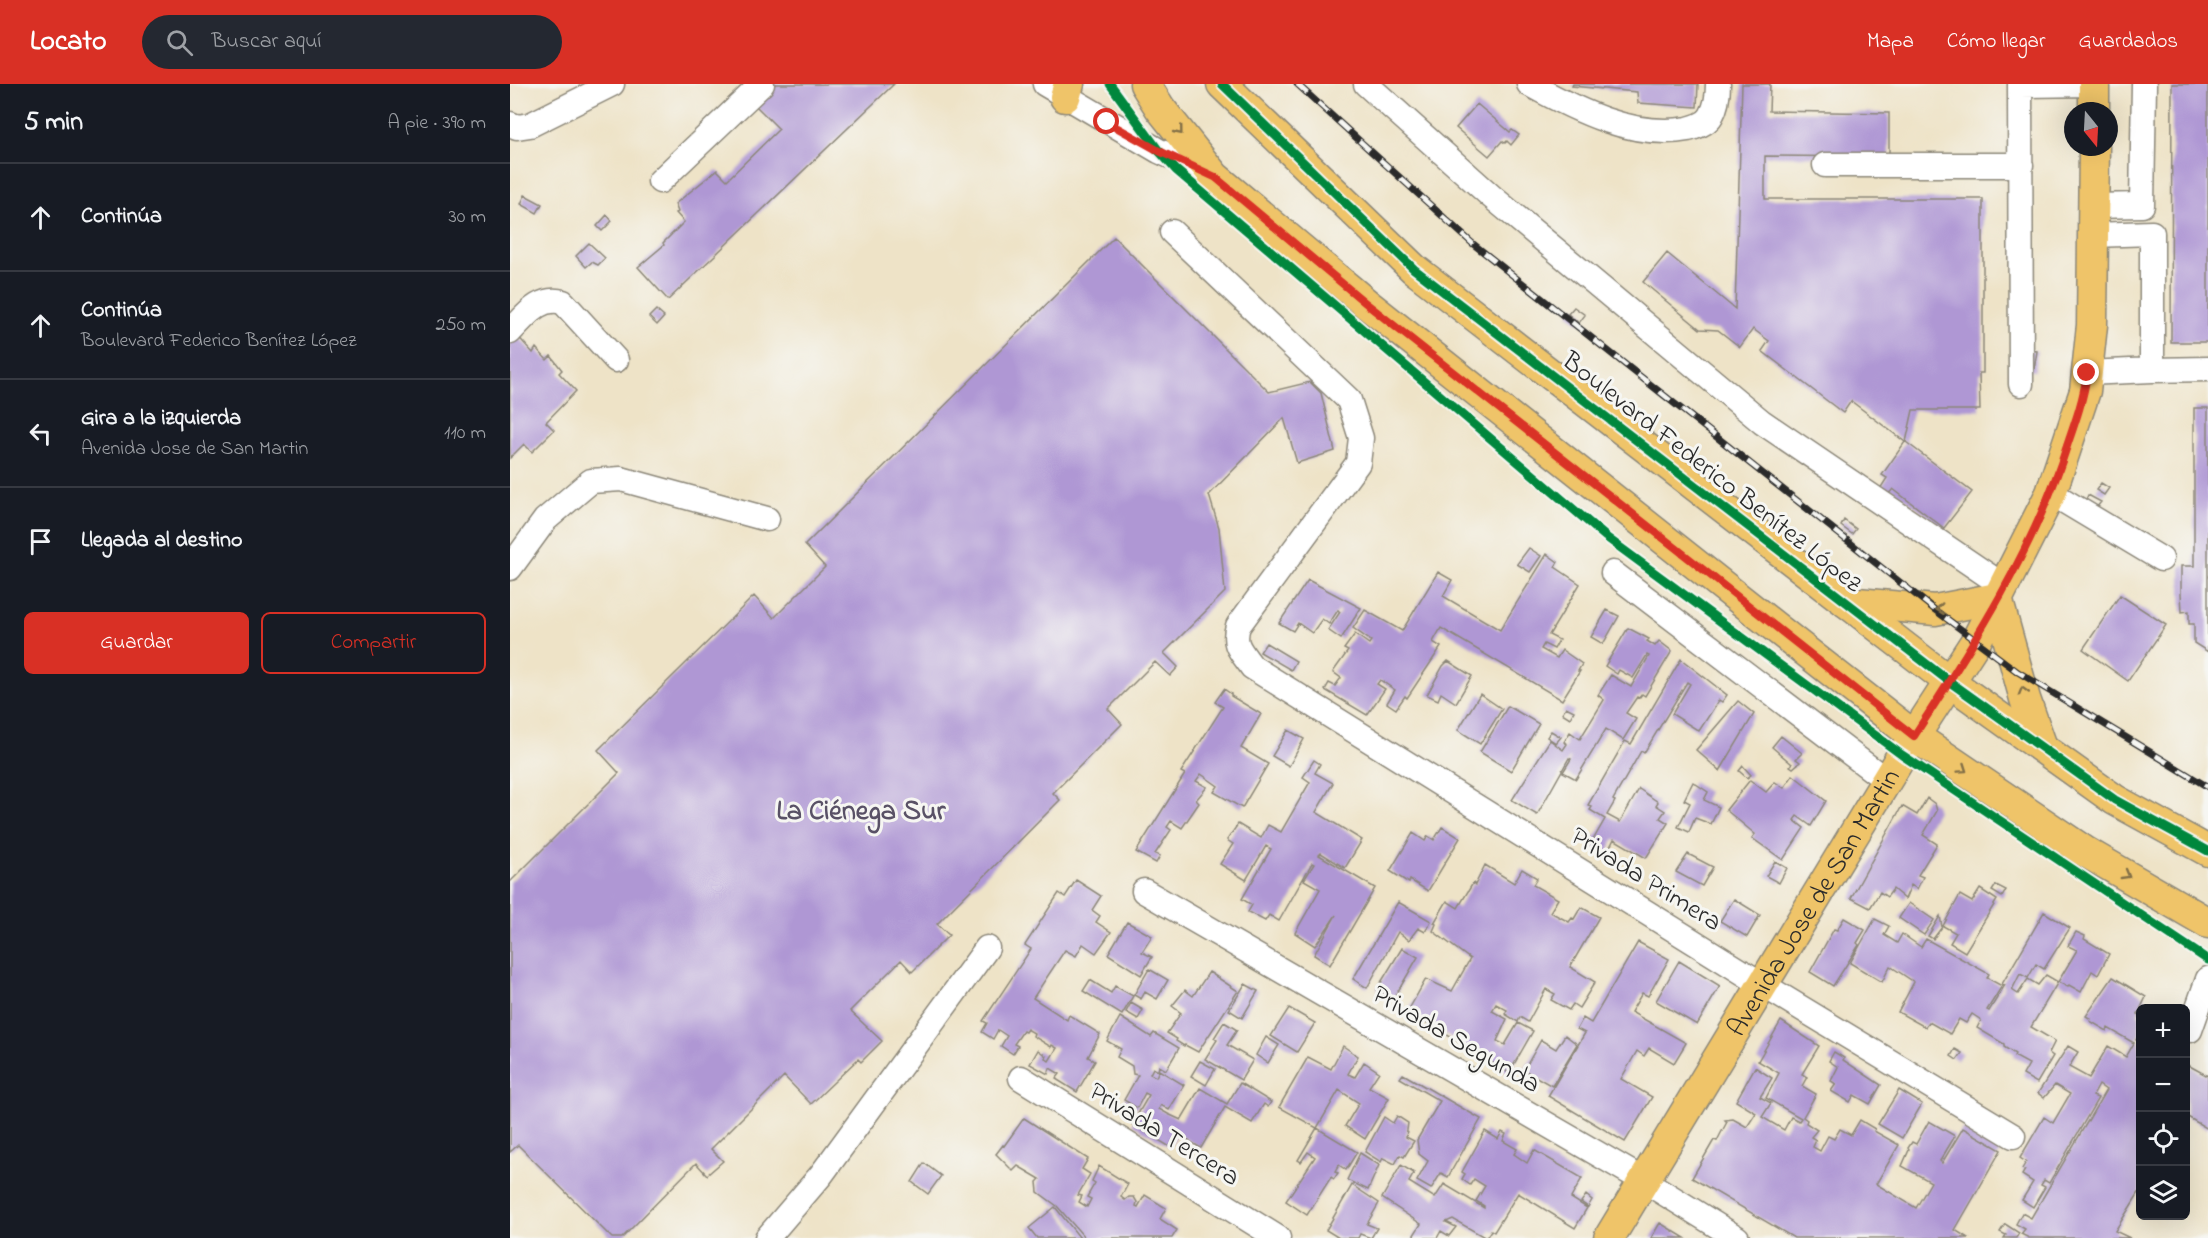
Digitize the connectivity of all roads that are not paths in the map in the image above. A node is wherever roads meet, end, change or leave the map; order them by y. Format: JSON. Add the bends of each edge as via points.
{"nodes":[{"id":1,"x":762,"y":84,"type":"edge"},
{"id":2,"x":1145,"y":84,"type":"edge"},
{"id":3,"x":1222,"y":84,"type":"edge"},
{"id":4,"x":1366,"y":84,"type":"edge"},
{"id":5,"x":1529,"y":84,"type":"edge"},
{"id":6,"x":1718,"y":84,"type":"edge"},
{"id":7,"x":2020,"y":84,"type":"edge"},
{"id":8,"x":2094,"y":84,"type":"edge"},
{"id":9,"x":2144,"y":84,"type":"edge"},
{"id":10,"x":608,"y":85,"type":"edge"},
{"id":11,"x":1060,"y":88,"type":"edge"},
{"id":12,"x":2094,"y":102,"type":"edge"},
{"id":13,"x":510,"y":124,"type":"edge"},
{"id":14,"x":2094,"y":156,"type":"edge"},
{"id":15,"x":1825,"y":165,"type":"dead end"},
{"id":16,"x":2021,"y":165,"type":"junction"},
{"id":17,"x":1215,"y":177,"type":"junction"},
{"id":18,"x":660,"y":181,"type":"dead end"},
{"id":19,"x":2093,"y":206,"type":"junction"},
{"id":20,"x":1172,"y":232,"type":"dead end"},
{"id":21,"x":2093,"y":235,"type":"junction"},
{"id":22,"x":510,"y":332,"type":"edge"},
{"id":23,"x":616,"y":360,"type":"dead end"},
{"id":24,"x":2208,"y":369,"type":"edge"},
{"id":25,"x":2152,"y":370,"type":"junction"},
{"id":26,"x":2087,"y":373,"type":"junction"},
{"id":27,"x":2021,"y":384,"type":"dead end"},
{"id":28,"x":2051,"y":493,"type":"junction"},
{"id":29,"x":767,"y":519,"type":"dead end"},
{"id":30,"x":2161,"y":559,"type":"dead end"},
{"id":31,"x":510,"y":568,"type":"edge"},
{"id":32,"x":1613,"y":573,"type":"dead end"},
{"id":33,"x":2001,"y":593,"type":"junction"},
{"id":34,"x":1846,"y":602,"type":"junction"},
{"id":35,"x":1950,"y":682,"type":"junction"},
{"id":36,"x":1914,"y":736,"type":"junction"},
{"id":37,"x":2042,"y":747,"type":"junction"},
{"id":38,"x":1887,"y":781,"type":"junction"},
{"id":39,"x":2208,"y":851,"type":"edge"},
{"id":40,"x":1144,"y":891,"type":"dead end"},
{"id":41,"x":2208,"y":923,"type":"edge"},
{"id":42,"x":987,"y":948,"type":"dead end"},
{"id":43,"x":2208,"y":979,"type":"edge"},
{"id":44,"x":1763,"y":985,"type":"junction"},
{"id":45,"x":2190,"y":1030,"type":"dead end"},
{"id":46,"x":1020,"y":1078,"type":"dead end"},
{"id":47,"x":2013,"y":1136,"type":"dead end"},
{"id":48,"x":1642,"y":1180,"type":"junction"},
{"id":49,"x":767,"y":1238,"type":"edge"},
{"id":50,"x":1278,"y":1238,"type":"edge"},
{"id":51,"x":1609,"y":1238,"type":"edge"},
{"id":52,"x":1737,"y":1238,"type":"edge"}],
"edges":[{"from":1,"to":18,"type":"street"},
{"from":2,"to":17,"type":"main road","one_way":true},
{"from":3,"to":34,"type":"main road","name":"Boulevard Federico Benítez López","via":[[1414,269]]},
{"from":4,"to":33,"type":"street","via":[[1492,197],[1762,422]]},
{"from":5,"to":6,"type":"street","via":[[1568,106],[1620,124],[1668,132],[1697,127],[1711,117],[1718,100]]},
{"from":7,"to":8,"type":"street"},
{"from":7,"to":16,"type":"street"},
{"from":8,"to":12,"type":"main road"},
{"from":9,"to":19,"type":"street","via":[[2142,205]]},
{"from":10,"to":13,"type":"street","via":[[530,125]]},
{"from":11,"to":17,"type":"street","via":[[1159,151]]},
{"from":14,"to":19,"type":"main road","name":"Avenida Jose de San Martin"},
{"from":15,"to":16,"type":"street"},
{"from":16,"to":27,"type":"street"},
{"from":17,"to":36,"type":"main road","via":[[1368,305]]},
{"from":19,"to":21,"type":"main road","name":"Avenida Jose de San Martin"},
{"from":20,"to":44,"type":"street","name":"Privada Primera","via":[[1349,400],[1361,438],[1358,463],[1238,626],[1234,637],[1237,647],[1252,667]]},
{"from":21,"to":25,"type":"street","via":[[2152,233]]},
{"from":21,"to":26,"type":"main road","name":"Avenida Jose de San Martin"},
{"from":22,"to":23,"type":"street","via":[[538,303],[563,302]]},
{"from":24,"to":25,"type":"street"},
{"from":25,"to":26,"type":"street"},
{"from":26,"to":28,"type":"main road","name":"Avenida Jose de San Martin","via":[[2085,391]]},
{"from":28,"to":30,"type":"street"},
{"from":28,"to":33,"type":"main road","name":"Avenida Jose de San Martin"},
{"from":29,"to":31,"type":"street","via":[[621,479],[591,481],[545,520]]},
{"from":32,"to":38,"type":"street"},
{"from":33,"to":34,"type":"main road","one_way":true,"via":[[1935,610]]},
{"from":33,"to":35,"type":"main road","name":"Avenida Jose de San Martin"},
{"from":37,"to":33,"type":"main road","one_way":true,"via":[[2025,699]]},
{"from":34,"to":35,"type":"main road","name":"Boulevard Federico Benítez López"},
{"from":35,"to":36,"type":"main road","name":"Avenida Jose de San Martin"},
{"from":35,"to":37,"type":"main road","name":"Boulevard Federico Benítez López"},
{"from":36,"to":38,"type":"main road","name":"Avenida Jose de San Martin"},
{"from":36,"to":41,"type":"main road","one_way":true,"via":[[2084,851]]},
{"from":37,"to":39,"type":"main road","name":"Boulevard Federico Benítez López","via":[[2115,800]]},
{"from":38,"to":44,"type":"main road","name":"Avenida Jose de San Martin"},
{"from":40,"to":48,"type":"street","name":"Privada Segunda"},
{"from":42,"to":49,"type":"street","via":[[820,1176]]},
{"from":43,"to":45,"type":"street"},
{"from":44,"to":47,"type":"street","name":"Privada Primera"},
{"from":44,"to":48,"type":"main road","name":"Avenida Jose de San Martin"},
{"from":46,"to":50,"type":"street","name":"Privada Tercera"},
{"from":48,"to":51,"type":"main road","name":"Avenida Jose de San Martin"},
{"from":48,"to":52,"type":"street","name":"Privada Segunda"}]}
